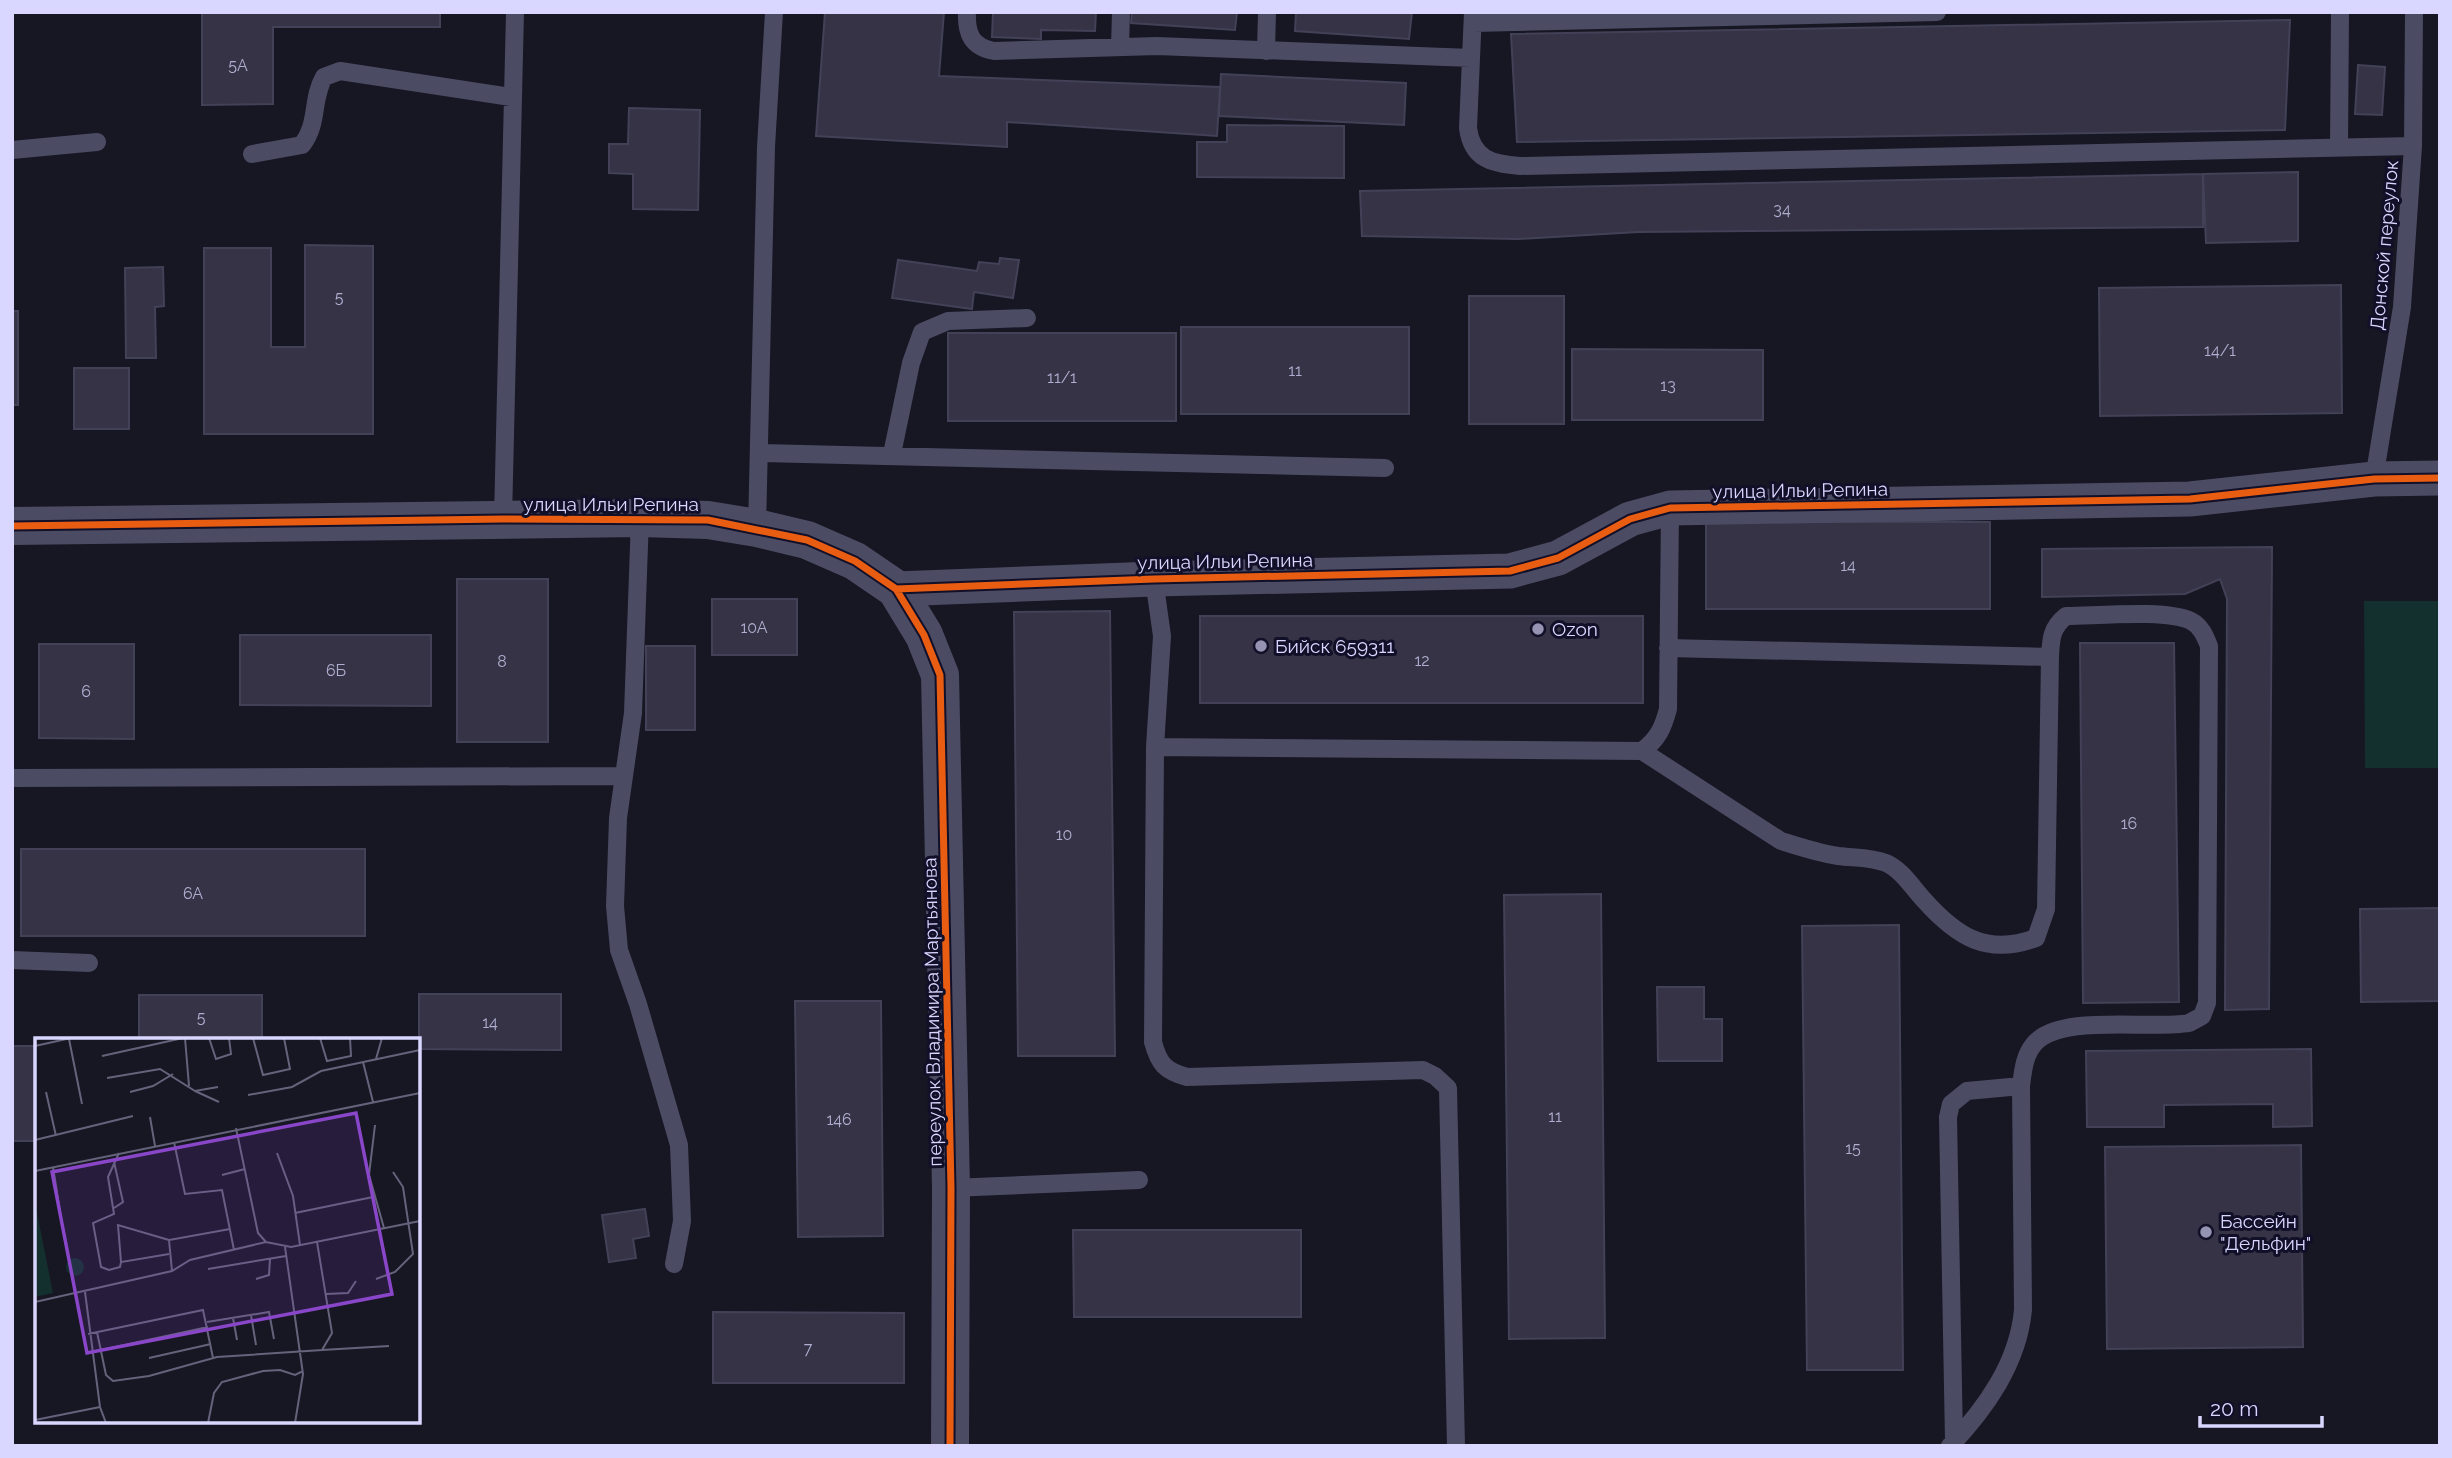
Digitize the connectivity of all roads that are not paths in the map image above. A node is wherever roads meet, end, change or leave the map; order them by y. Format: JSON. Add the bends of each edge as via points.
{"nodes":[{"id":1,"x":515,"y":12,"type":"edge"},
{"id":2,"x":774,"y":12,"type":"edge"},
{"id":3,"x":967,"y":12,"type":"edge"},
{"id":4,"x":1121,"y":12,"type":"edge"},
{"id":5,"x":1267,"y":12,"type":"edge"},
{"id":6,"x":1937,"y":12,"type":"edge"},
{"id":7,"x":2340,"y":12,"type":"edge"},
{"id":8,"x":2414,"y":12,"type":"edge"},
{"id":9,"x":1473,"y":18,"type":"edge"},
{"id":10,"x":1120,"y":47,"type":"junction"},
{"id":11,"x":1266,"y":51,"type":"junction"},
{"id":12,"x":1471,"y":58,"type":"junction"},
{"id":13,"x":511,"y":97,"type":"junction"},
{"id":14,"x":97,"y":142,"type":"dead end"},
{"id":15,"x":2413,"y":146,"type":"junction"},
{"id":16,"x":2339,"y":148,"type":"junction"},
{"id":17,"x":12,"y":150,"type":"edge"},
{"id":18,"x":252,"y":155,"type":"dead end"},
{"id":19,"x":1027,"y":318,"type":"dead end"},
{"id":20,"x":759,"y":453,"type":"junction"},
{"id":21,"x":892,"y":454,"type":"junction"},
{"id":22,"x":1385,"y":468,"type":"dead end"},
{"id":23,"x":2440,"y":478,"type":"edge"},
{"id":24,"x":2374,"y":479,"type":"junction"},
{"id":25,"x":1670,"y":508,"type":"junction"},
{"id":26,"x":640,"y":518,"type":"junction"},
{"id":27,"x":503,"y":519,"type":"junction"},
{"id":28,"x":12,"y":526,"type":"edge"},
{"id":29,"x":757,"y":528,"type":"junction"},
{"id":30,"x":1154,"y":579,"type":"junction"},
{"id":31,"x":896,"y":589,"type":"junction"},
{"id":32,"x":1668,"y":648,"type":"junction"},
{"id":33,"x":2050,"y":657,"type":"junction"},
{"id":34,"x":1155,"y":747,"type":"junction"},
{"id":35,"x":1642,"y":751,"type":"junction"},
{"id":36,"x":624,"y":776,"type":"junction"},
{"id":37,"x":12,"y":778,"type":"edge"},
{"id":38,"x":12,"y":960,"type":"edge"},
{"id":39,"x":89,"y":963,"type":"dead end"},
{"id":40,"x":2021,"y":1086,"type":"junction"},
{"id":41,"x":1139,"y":1180,"type":"dead end"},
{"id":42,"x":951,"y":1188,"type":"junction"},
{"id":43,"x":674,"y":1264,"type":"dead end"},
{"id":44,"x":1952,"y":1443,"type":"edge"},
{"id":45,"x":950,"y":1446,"type":"edge"},
{"id":46,"x":1456,"y":1446,"type":"edge"}],
"edges":[{"from":1,"to":13,"type":"lane"},
{"from":2,"to":20,"type":"lane"},
{"from":3,"to":10,"type":"lane","via":[[969,37],[979,48]]},
{"from":4,"to":10,"type":"lane"},
{"from":5,"to":11,"type":"lane"},
{"from":6,"to":9,"type":"lane"},
{"from":7,"to":16,"type":"lane"},
{"from":8,"to":15,"type":"lane","name":"Донской переулок"},
{"from":9,"to":12,"type":"lane"},
{"from":10,"to":11,"type":"lane"},
{"from":11,"to":12,"type":"lane"},
{"from":12,"to":16,"type":"lane","via":[[1470,143],[1485,160],[1497,164]]},
{"from":13,"to":18,"type":"lane","via":[[341,71],[324,77],[314,94],[315,122],[302,145]]},
{"from":13,"to":27,"type":"lane"},
{"from":14,"to":17,"type":"lane"},
{"from":15,"to":16,"type":"lane"},
{"from":15,"to":24,"type":"lane","name":"Донской переулок","via":[[2402,307]]},
{"from":19,"to":21,"type":"lane","via":[[948,321],[922,332]]},
{"from":20,"to":21,"type":"lane"},
{"from":20,"to":29,"type":"lane"},
{"from":21,"to":22,"type":"lane"},
{"from":23,"to":24,"type":"street","name":"улица Ильи Репина"},
{"from":24,"to":25,"type":"street","name":"улица Ильи Репина","via":[[2190,499]]},
{"from":25,"to":30,"type":"street","name":"улица Ильи Репина","via":[[1630,519],[1558,558],[1510,570]]},
{"from":25,"to":32,"type":"lane"},
{"from":26,"to":27,"type":"street","name":"улица Ильи Репина"},
{"from":26,"to":29,"type":"street","name":"улица Ильи Репина","via":[[708,520]]},
{"from":26,"to":36,"type":"lane","via":[[633,713]]},
{"from":27,"to":28,"type":"street","name":"улица Ильи Репина"},
{"from":29,"to":31,"type":"street","name":"улица Ильи Репина","via":[[819,545],[855,561]]},
{"from":30,"to":31,"type":"street","name":"улица Ильи Репина"},
{"from":30,"to":34,"type":"lane","via":[[1162,636]]},
{"from":31,"to":42,"type":"street","name":"переулок Владимира Мартьянова","via":[[924,635],[940,675]]},
{"from":32,"to":33,"type":"lane"},
{"from":32,"to":35,"type":"lane","via":[[1668,709],[1654,742]]},
{"from":33,"to":35,"type":"lane","via":[[2046,909],[2036,938],[2016,945],[1996,947],[1969,938],[1887,864],[1781,841]]},
{"from":33,"to":40,"type":"lane","via":[[2051,636],[2066,616],[2178,617],[2202,630],[2209,646],[2207,1003],[2202,1016],[2189,1023],[2070,1027],[2050,1033],[2035,1043],[2025,1059]]},
{"from":34,"to":35,"type":"lane"},
{"from":34,"to":46,"type":"lane","via":[[1153,1042],[1157,1059],[1168,1072],[1187,1077],[1423,1070],[1448,1088]]},
{"from":36,"to":37,"type":"lane"},
{"from":36,"to":43,"type":"lane","via":[[614,861],[619,950],[679,1145],[682,1221]]},
{"from":38,"to":39,"type":"lane"},
{"from":40,"to":44,"type":"lane","via":[[2020,1337],[2010,1367]]},
{"from":40,"to":44,"type":"lane","via":[[1967,1091],[1951,1104],[1948,1117]]},
{"from":41,"to":42,"type":"lane"},
{"from":42,"to":45,"type":"street","name":"переулок Владимира Мартьянова"}]}
